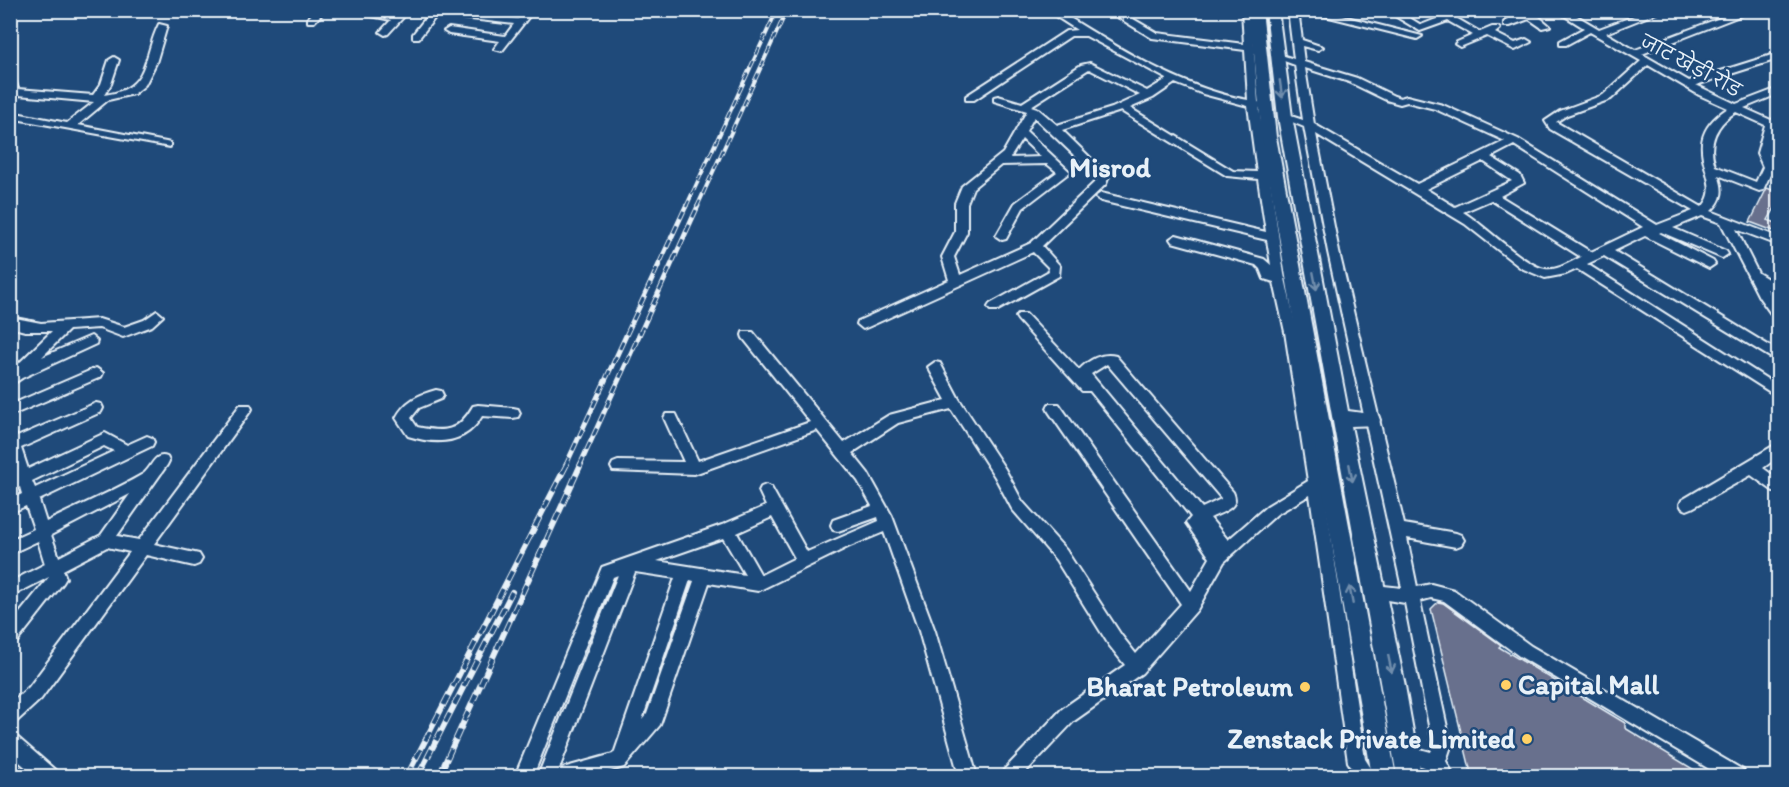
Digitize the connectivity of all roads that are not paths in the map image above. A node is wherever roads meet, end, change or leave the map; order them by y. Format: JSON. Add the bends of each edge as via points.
{"nodes":[{"id":1,"x":322,"y":10,"type":"edge"},
{"id":2,"x":345,"y":10,"type":"edge"},
{"id":3,"x":437,"y":10,"type":"edge"},
{"id":4,"x":499,"y":10,"type":"edge"},
{"id":5,"x":530,"y":10,"type":"edge"},
{"id":6,"x":1050,"y":10,"type":"edge"},
{"id":7,"x":1110,"y":10,"type":"edge"},
{"id":8,"x":1293,"y":10,"type":"edge"},
{"id":9,"x":1305,"y":10,"type":"edge"},
{"id":10,"x":1389,"y":10,"type":"edge"},
{"id":11,"x":1469,"y":10,"type":"edge"},
{"id":12,"x":1496,"y":10,"type":"edge"},
{"id":13,"x":1559,"y":10,"type":"edge"},
{"id":14,"x":1660,"y":10,"type":"edge"},
{"id":15,"x":1751,"y":10,"type":"edge"},
{"id":16,"x":1253,"y":11,"type":"edge"},
{"id":17,"x":1622,"y":12,"type":"dead end"},
{"id":18,"x":464,"y":13,"type":"edge"},
{"id":19,"x":1527,"y":13,"type":"edge"},
{"id":20,"x":402,"y":14,"type":"edge"},
{"id":21,"x":1451,"y":14,"type":"edge"},
{"id":22,"x":311,"y":20,"type":"dead end"},
{"id":23,"x":491,"y":20,"type":"junction"},
{"id":24,"x":1634,"y":20,"type":"junction"},
{"id":25,"x":521,"y":22,"type":"junction"},
{"id":26,"x":162,"y":26,"type":"dead end"},
{"id":27,"x":1545,"y":26,"type":"dead end"},
{"id":28,"x":1593,"y":31,"type":"junction"},
{"id":29,"x":385,"y":32,"type":"dead end"},
{"id":30,"x":1089,"y":33,"type":"junction"},
{"id":31,"x":1488,"y":33,"type":"junction"},
{"id":32,"x":416,"y":36,"type":"dead end"},
{"id":33,"x":1417,"y":36,"type":"dead end"},
{"id":34,"x":507,"y":39,"type":"junction"},
{"id":35,"x":1296,"y":42,"type":"junction"},
{"id":36,"x":1526,"y":42,"type":"dead end"},
{"id":37,"x":1563,"y":43,"type":"dead end"},
{"id":38,"x":1460,"y":44,"type":"dead end"},
{"id":39,"x":1318,"y":46,"type":"dead end"},
{"id":40,"x":1255,"y":48,"type":"junction"},
{"id":41,"x":499,"y":49,"type":"dead end"},
{"id":42,"x":1633,"y":54,"type":"junction"},
{"id":43,"x":1779,"y":56,"type":"edge"},
{"id":44,"x":1278,"y":57,"type":"junction"},
{"id":45,"x":114,"y":60,"type":"dead end"},
{"id":46,"x":1646,"y":62,"type":"junction"},
{"id":47,"x":1300,"y":63,"type":"junction"},
{"id":48,"x":10,"y":79,"type":"edge"},
{"id":49,"x":1171,"y":81,"type":"dead end"},
{"id":50,"x":1693,"y":83,"type":"junction"},
{"id":51,"x":1779,"y":91,"type":"edge"},
{"id":52,"x":14,"y":93,"type":"junction"},
{"id":53,"x":1149,"y":96,"type":"junction"},
{"id":54,"x":970,"y":98,"type":"dead end"},
{"id":55,"x":100,"y":99,"type":"junction"},
{"id":56,"x":998,"y":99,"type":"dead end"},
{"id":57,"x":1258,"y":105,"type":"junction"},
{"id":58,"x":1736,"y":107,"type":"junction"},
{"id":59,"x":1124,"y":108,"type":"junction"},
{"id":60,"x":10,"y":109,"type":"edge"},
{"id":61,"x":1028,"y":109,"type":"junction"},
{"id":62,"x":10,"y":115,"type":"edge"},
{"id":63,"x":1285,"y":117,"type":"junction"},
{"id":64,"x":1308,"y":124,"type":"junction"},
{"id":65,"x":1776,"y":124,"type":"edge"},
{"id":66,"x":71,"y":125,"type":"junction"},
{"id":67,"x":1055,"y":129,"type":"junction"},
{"id":68,"x":1020,"y":131,"type":"junction"},
{"id":69,"x":1514,"y":141,"type":"junction"},
{"id":70,"x":166,"y":145,"type":"dead end"},
{"id":71,"x":1483,"y":156,"type":"junction"},
{"id":72,"x":1050,"y":160,"type":"junction"},
{"id":73,"x":1000,"y":162,"type":"junction"},
{"id":74,"x":1768,"y":166,"type":"junction"},
{"id":75,"x":1713,"y":169,"type":"junction"},
{"id":76,"x":1271,"y":176,"type":"junction"},
{"id":77,"x":1779,"y":177,"type":"edge"},
{"id":78,"x":1417,"y":189,"type":"junction"},
{"id":79,"x":1491,"y":195,"type":"junction"},
{"id":80,"x":1101,"y":197,"type":"dead end"},
{"id":81,"x":1454,"y":212,"type":"junction"},
{"id":82,"x":1705,"y":213,"type":"junction"},
{"id":83,"x":1725,"y":220,"type":"junction"},
{"id":84,"x":1655,"y":230,"type":"junction"},
{"id":85,"x":1002,"y":236,"type":"dead end"},
{"id":86,"x":1274,"y":238,"type":"junction"},
{"id":87,"x":1176,"y":239,"type":"dead end"},
{"id":88,"x":1777,"y":242,"type":"edge"},
{"id":89,"x":1035,"y":246,"type":"junction"},
{"id":90,"x":1604,"y":250,"type":"junction"},
{"id":91,"x":1722,"y":254,"type":"dead end"},
{"id":92,"x":1582,"y":260,"type":"junction"},
{"id":93,"x":1709,"y":264,"type":"dead end"},
{"id":94,"x":1283,"y":271,"type":"junction"},
{"id":95,"x":1754,"y":276,"type":"junction"},
{"id":96,"x":956,"y":281,"type":"junction"},
{"id":97,"x":1779,"y":291,"type":"edge"},
{"id":98,"x":994,"y":307,"type":"dead end"},
{"id":99,"x":1779,"y":315,"type":"edge"},
{"id":100,"x":157,"y":316,"type":"dead end"},
{"id":101,"x":1022,"y":317,"type":"dead end"},
{"id":102,"x":10,"y":322,"type":"edge"},
{"id":103,"x":863,"y":324,"type":"dead end"},
{"id":104,"x":64,"y":327,"type":"junction"},
{"id":105,"x":748,"y":335,"type":"dead end"},
{"id":106,"x":91,"y":341,"type":"dead end"},
{"id":107,"x":1779,"y":357,"type":"edge"},
{"id":108,"x":935,"y":367,"type":"dead end"},
{"id":109,"x":96,"y":373,"type":"dead end"},
{"id":110,"x":14,"y":378,"type":"edge"},
{"id":111,"x":1779,"y":392,"type":"edge"},
{"id":112,"x":436,"y":395,"type":"dead end"},
{"id":113,"x":954,"y":403,"type":"junction"},
{"id":114,"x":96,"y":408,"type":"dead end"},
{"id":115,"x":1054,"y":408,"type":"dead end"},
{"id":116,"x":245,"y":409,"type":"dead end"},
{"id":117,"x":10,"y":411,"type":"edge"},
{"id":118,"x":513,"y":413,"type":"dead end"},
{"id":119,"x":671,"y":418,"type":"dead end"},
{"id":120,"x":1340,"y":418,"type":"junction"},
{"id":121,"x":1371,"y":420,"type":"junction"},
{"id":122,"x":819,"y":424,"type":"junction"},
{"id":123,"x":147,"y":442,"type":"dead end"},
{"id":124,"x":12,"y":443,"type":"edge"},
{"id":125,"x":840,"y":450,"type":"junction"},
{"id":126,"x":126,"y":452,"type":"junction"},
{"id":127,"x":1775,"y":458,"type":"edge"},
{"id":128,"x":162,"y":461,"type":"dead end"},
{"id":129,"x":618,"y":467,"type":"dead end"},
{"id":130,"x":1752,"y":467,"type":"junction"},
{"id":131,"x":694,"y":468,"type":"junction"},
{"id":132,"x":152,"y":476,"type":"junction"},
{"id":133,"x":25,"y":478,"type":"junction"},
{"id":134,"x":1316,"y":484,"type":"junction"},
{"id":135,"x":10,"y":485,"type":"edge"},
{"id":136,"x":1779,"y":487,"type":"edge"},
{"id":137,"x":766,"y":490,"type":"dead end"},
{"id":138,"x":31,"y":497,"type":"junction"},
{"id":139,"x":1687,"y":504,"type":"dead end"},
{"id":140,"x":10,"y":507,"type":"edge"},
{"id":141,"x":776,"y":508,"type":"junction"},
{"id":142,"x":881,"y":509,"type":"junction"},
{"id":143,"x":1199,"y":516,"type":"junction"},
{"id":144,"x":888,"y":524,"type":"junction"},
{"id":145,"x":838,"y":525,"type":"dead end"},
{"id":146,"x":727,"y":530,"type":"junction"},
{"id":147,"x":1398,"y":530,"type":"junction"},
{"id":148,"x":42,"y":532,"type":"junction"},
{"id":149,"x":106,"y":540,"type":"junction"},
{"id":150,"x":1455,"y":540,"type":"dead end"},
{"id":151,"x":10,"y":548,"type":"edge"},
{"id":152,"x":142,"y":548,"type":"junction"},
{"id":153,"x":1223,"y":554,"type":"junction"},
{"id":154,"x":194,"y":559,"type":"dead end"},
{"id":155,"x":804,"y":561,"type":"junction"},
{"id":156,"x":630,"y":564,"type":"junction"},
{"id":157,"x":53,"y":567,"type":"junction"},
{"id":158,"x":685,"y":573,"type":"junction"},
{"id":159,"x":704,"y":576,"type":"junction"},
{"id":160,"x":758,"y":584,"type":"junction"},
{"id":161,"x":10,"y":590,"type":"edge"},
{"id":162,"x":1375,"y":592,"type":"junction"},
{"id":163,"x":1410,"y":596,"type":"junction"},
{"id":164,"x":1191,"y":605,"type":"junction"},
{"id":165,"x":10,"y":638,"type":"edge"},
{"id":166,"x":1136,"y":667,"type":"junction"},
{"id":167,"x":10,"y":716,"type":"edge"},
{"id":168,"x":10,"y":742,"type":"edge"},
{"id":169,"x":1405,"y":754,"type":"junction"},
{"id":170,"x":618,"y":761,"type":"junction"},
{"id":171,"x":1434,"y":762,"type":"junction"},
{"id":172,"x":10,"y":771,"type":"edge"},
{"id":173,"x":16,"y":777,"type":"edge"},
{"id":174,"x":49,"y":777,"type":"edge"},
{"id":175,"x":524,"y":777,"type":"edge"},
{"id":176,"x":547,"y":777,"type":"edge"},
{"id":177,"x":563,"y":777,"type":"edge"},
{"id":178,"x":968,"y":777,"type":"edge"},
{"id":179,"x":1010,"y":777,"type":"edge"},
{"id":180,"x":1367,"y":777,"type":"edge"},
{"id":181,"x":1384,"y":777,"type":"edge"},
{"id":182,"x":1409,"y":777,"type":"edge"},
{"id":183,"x":1445,"y":777,"type":"edge"},
{"id":184,"x":1737,"y":777,"type":"edge"}],
"edges":[{"from":1,"to":22,"type":"street"},
{"from":2,"to":20,"type":"street"},
{"from":3,"to":32,"type":"street"},
{"from":4,"to":23,"type":"street"},
{"from":5,"to":25,"type":"street"},
{"from":6,"to":30,"type":"street"},
{"from":7,"to":40,"type":"street","via":[[1155,36]]},
{"from":8,"to":35,"type":"street"},
{"from":9,"to":33,"type":"street"},
{"from":10,"to":21,"type":"street","via":[[1420,28]]},
{"from":11,"to":21,"type":"street"},
{"from":12,"to":19,"type":"street","via":[[1511,22]]},
{"from":13,"to":28,"type":"street","name":"जाट खेड़ी रोड"},
{"from":14,"to":24,"type":"street"},
{"from":15,"to":42,"type":"street"},
{"from":16,"to":40,"type":"main road"},
{"from":16,"to":44,"type":"main road"},
{"from":17,"to":24,"type":"street"},
{"from":18,"to":23,"type":"street"},
{"from":18,"to":34,"type":"street","via":[[447,34]]},
{"from":19,"to":27,"type":"street"},
{"from":20,"to":29,"type":"street"},
{"from":21,"to":31,"type":"street"},
{"from":23,"to":25,"type":"street"},
{"from":24,"to":28,"type":"street"},
{"from":25,"to":34,"type":"street"},
{"from":26,"to":55,"type":"street","via":[[139,86]]},
{"from":28,"to":37,"type":"street"},
{"from":28,"to":42,"type":"street","name":"जाट खेड़ी रोड"},
{"from":30,"to":54,"type":"street","via":[[1069,33]]},
{"from":30,"to":57,"type":"street","via":[[1214,95]]},
{"from":31,"to":36,"type":"street","via":[[1515,47]]},
{"from":31,"to":38,"type":"street"},
{"from":34,"to":41,"type":"street"},
{"from":35,"to":39,"type":"street"},
{"from":35,"to":47,"type":"street"},
{"from":40,"to":57,"type":"main road"},
{"from":42,"to":46,"type":"street","name":"जाट खेड़ी रोड"},
{"from":43,"to":50,"type":"street"},
{"from":44,"to":47,"type":"street"},
{"from":44,"to":63,"type":"main road","one_way":true},
{"from":45,"to":55,"type":"street"},
{"from":46,"to":50,"type":"street","name":"जाट खेड़ी रोड"},
{"from":46,"to":82,"type":"street","via":[[1618,90],[1558,114],[1550,121],[1554,127]]},
{"from":47,"to":64,"type":"street"},
{"from":47,"to":69,"type":"street","via":[[1353,80],[1390,98],[1447,110]]},
{"from":48,"to":52,"type":"street"},
{"from":49,"to":53,"type":"street"},
{"from":50,"to":58,"type":"street","name":"जाट खेड़ी रोड"},
{"from":51,"to":58,"type":"street"},
{"from":52,"to":55,"type":"street"},
{"from":52,"to":60,"type":"street"},
{"from":53,"to":59,"type":"street"},
{"from":53,"to":61,"type":"street","via":[[1090,66]]},
{"from":55,"to":66,"type":"street"},
{"from":56,"to":61,"type":"street"},
{"from":57,"to":76,"type":"main road"},
{"from":58,"to":65,"type":"street","name":"जाट खेड़ी रोड"},
{"from":58,"to":75,"type":"street","via":[[1719,121],[1708,140],[1707,154]]},
{"from":59,"to":67,"type":"street"},
{"from":59,"to":76,"type":"street","via":[[1231,174]]},
{"from":61,"to":67,"type":"street"},
{"from":61,"to":68,"type":"street"},
{"from":62,"to":66,"type":"street"},
{"from":63,"to":64,"type":"street"},
{"from":63,"to":120,"type":"main road","one_way":true},
{"from":64,"to":78,"type":"street"},
{"from":64,"to":121,"type":"street"},
{"from":65,"to":74,"type":"street","via":[[1761,154]]},
{"from":66,"to":70,"type":"street"},
{"from":67,"to":89,"type":"street","via":[[1103,176]]},
{"from":68,"to":72,"type":"street"},
{"from":68,"to":73,"type":"street"},
{"from":69,"to":71,"type":"street"},
{"from":69,"to":84,"type":"street"},
{"from":71,"to":78,"type":"street"},
{"from":71,"to":79,"type":"street","via":[[1518,180]]},
{"from":72,"to":73,"type":"street"},
{"from":72,"to":85,"type":"street","via":[[1064,172],[1019,206]]},
{"from":73,"to":96,"type":"street","via":[[968,186],[961,203],[961,232],[948,257]]},
{"from":74,"to":75,"type":"street","via":[[1759,187]]},
{"from":74,"to":77,"type":"street"},
{"from":75,"to":82,"type":"street","via":[[1717,189]]},
{"from":76,"to":86,"type":"street"},
{"from":76,"to":94,"type":"main road"},
{"from":78,"to":81,"type":"street"},
{"from":79,"to":81,"type":"street"},
{"from":79,"to":92,"type":"street"},
{"from":80,"to":86,"type":"street"},
{"from":81,"to":92,"type":"street","via":[[1525,265],[1545,274],[1562,272]]},
{"from":82,"to":83,"type":"street"},
{"from":82,"to":84,"type":"street"},
{"from":83,"to":88,"type":"street"},
{"from":83,"to":95,"type":"street"},
{"from":84,"to":90,"type":"street"},
{"from":84,"to":91,"type":"street"},
{"from":84,"to":93,"type":"street"},
{"from":86,"to":94,"type":"street"},
{"from":87,"to":94,"type":"street","via":[[1260,262],[1268,276]]},
{"from":89,"to":96,"type":"street"},
{"from":89,"to":98,"type":"street","via":[[1054,266],[1055,273]]},
{"from":90,"to":92,"type":"street"},
{"from":90,"to":107,"type":"street"},
{"from":92,"to":111,"type":"street"},
{"from":94,"to":134,"type":"street"},
{"from":181,"to":94,"type":"main road","one_way":true},
{"from":95,"to":97,"type":"street"},
{"from":95,"to":99,"type":"street"},
{"from":96,"to":103,"type":"street"},
{"from":100,"to":104,"type":"street","via":[[123,332],[114,324],[93,322]]},
{"from":101,"to":153,"type":"street","via":[[1097,399]]},
{"from":102,"to":104,"type":"street","via":[[25,328]]},
{"from":104,"to":110,"type":"street"},
{"from":105,"to":122,"type":"street"},
{"from":106,"to":110,"type":"street"},
{"from":108,"to":113,"type":"street"},
{"from":109,"to":117,"type":"street"},
{"from":112,"to":118,"type":"street","via":[[414,404],[403,418],[413,432],[441,437],[456,434],[471,424],[478,410]]},
{"from":113,"to":125,"type":"street","via":[[894,419],[853,447]]},
{"from":113,"to":166,"type":"street","via":[[1017,505],[1071,569]]},
{"from":114,"to":124,"type":"street"},
{"from":115,"to":164,"type":"street"},
{"from":116,"to":152,"type":"street"},
{"from":119,"to":131,"type":"street"},
{"from":120,"to":121,"type":"main road"},
{"from":120,"to":162,"type":"main road","one_way":true},
{"from":121,"to":147,"type":"street"},
{"from":122,"to":125,"type":"street"},
{"from":122,"to":131,"type":"street"},
{"from":123,"to":126,"type":"street"},
{"from":124,"to":133,"type":"street"},
{"from":125,"to":142,"type":"street","via":[[863,477]]},
{"from":126,"to":133,"type":"street","via":[[105,439]]},
{"from":126,"to":138,"type":"street"},
{"from":127,"to":130,"type":"street"},
{"from":128,"to":132,"type":"street"},
{"from":129,"to":131,"type":"street"},
{"from":130,"to":136,"type":"street"},
{"from":130,"to":139,"type":"street"},
{"from":132,"to":148,"type":"street"},
{"from":132,"to":149,"type":"street"},
{"from":133,"to":135,"type":"street"},
{"from":133,"to":138,"type":"street"},
{"from":134,"to":153,"type":"street","via":[[1272,510]]},
{"from":134,"to":180,"type":"street","via":[[1357,762]]},
{"from":137,"to":141,"type":"street"},
{"from":138,"to":140,"type":"street"},
{"from":138,"to":148,"type":"street"},
{"from":141,"to":146,"type":"street"},
{"from":141,"to":155,"type":"street"},
{"from":142,"to":144,"type":"street"},
{"from":142,"to":145,"type":"street"},
{"from":143,"to":143,"type":"street","via":[[1084,374],[1085,371],[1111,360],[1228,496],[1228,502]]},
{"from":143,"to":153,"type":"street"},
{"from":144,"to":155,"type":"street"},
{"from":144,"to":178,"type":"street","via":[[927,631]]},
{"from":146,"to":156,"type":"street"},
{"from":146,"to":160,"type":"street"},
{"from":147,"to":150,"type":"street"},
{"from":147,"to":163,"type":"street"},
{"from":148,"to":151,"type":"street"},
{"from":148,"to":157,"type":"street"},
{"from":149,"to":152,"type":"street"},
{"from":149,"to":157,"type":"street"},
{"from":152,"to":154,"type":"street"},
{"from":152,"to":167,"type":"street","via":[[35,693]]},
{"from":153,"to":164,"type":"street"},
{"from":155,"to":160,"type":"street"},
{"from":156,"to":158,"type":"street"},
{"from":156,"to":175,"type":"street","via":[[607,572]]},
{"from":156,"to":176,"type":"street"},
{"from":157,"to":161,"type":"street"},
{"from":157,"to":165,"type":"street","via":[[58,578]]},
{"from":158,"to":159,"type":"street"},
{"from":158,"to":170,"type":"street"},
{"from":159,"to":160,"type":"street"},
{"from":159,"to":170,"type":"street","via":[[654,719]]},
{"from":162,"to":163,"type":"street"},
{"from":162,"to":169,"type":"main road","one_way":true},
{"from":163,"to":171,"type":"street","via":[[1442,746],[1442,753]]},
{"from":163,"to":184,"type":"street","via":[[1431,591],[1448,595],[1525,651]]},
{"from":164,"to":166,"type":"street"},
{"from":166,"to":179,"type":"street","via":[[1068,715]]},
{"from":168,"to":174,"type":"street"},
{"from":169,"to":171,"type":"street"},
{"from":169,"to":182,"type":"main road"},
{"from":170,"to":177,"type":"street"},
{"from":171,"to":183,"type":"street"},
{"from":172,"to":173,"type":"street"}]}
